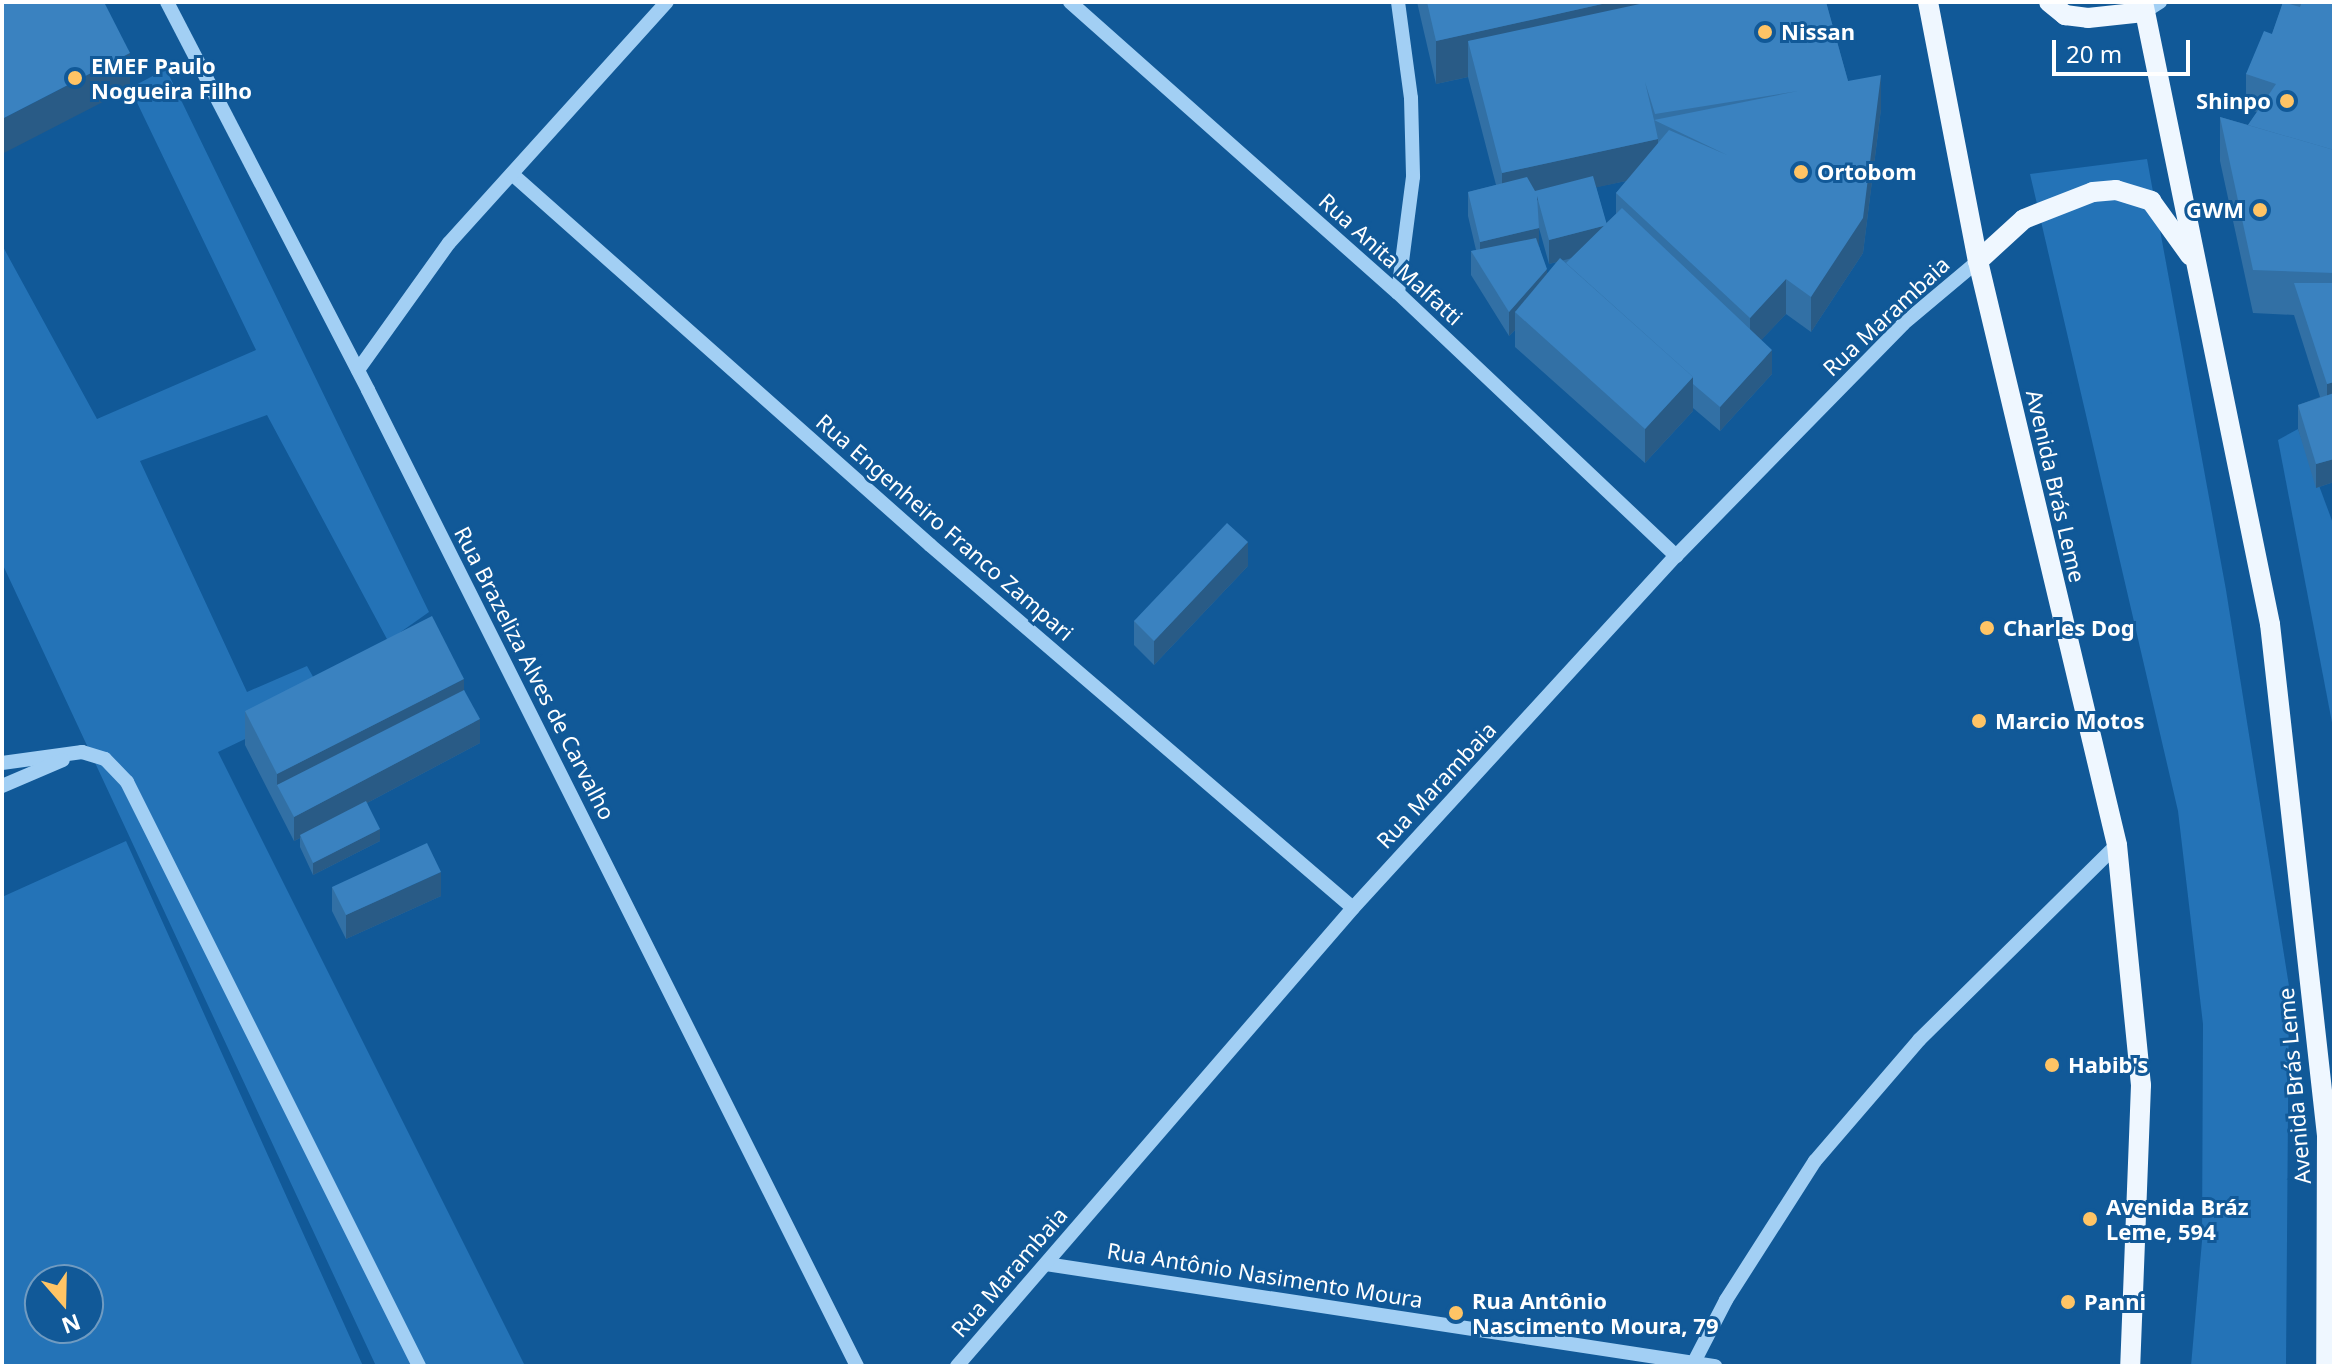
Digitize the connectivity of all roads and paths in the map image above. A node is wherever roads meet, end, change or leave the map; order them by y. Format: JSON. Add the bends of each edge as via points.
{"nodes":[{"id":1,"x":167,"y":2,"type":"edge"},
{"id":2,"x":667,"y":2,"type":"edge"},
{"id":3,"x":1070,"y":2,"type":"edge"},
{"id":4,"x":1398,"y":2,"type":"edge"},
{"id":5,"x":1928,"y":2,"type":"edge"},
{"id":6,"x":2049,"y":2,"type":"edge"},
{"id":7,"x":2149,"y":5,"type":"edge"},
{"id":8,"x":512,"y":174,"type":"junction"},
{"id":9,"x":1978,"y":261,"type":"junction"},
{"id":10,"x":2205,"y":292,"type":"junction"},
{"id":11,"x":1398,"y":293,"type":"junction"},
{"id":12,"x":358,"y":370,"type":"junction"},
{"id":13,"x":1676,"y":556,"type":"junction"},
{"id":14,"x":82,"y":752,"type":"junction"},
{"id":15,"x":2,"y":763,"type":"edge"},
{"id":16,"x":2,"y":786,"type":"edge"},
{"id":17,"x":2117,"y":845,"type":"junction"},
{"id":18,"x":1353,"y":908,"type":"junction"},
{"id":19,"x":1046,"y":1264,"type":"junction"},
{"id":20,"x":1692,"y":1364,"type":"edge"},
{"id":21,"x":419,"y":1366,"type":"edge"},
{"id":22,"x":857,"y":1366,"type":"edge"},
{"id":23,"x":957,"y":1366,"type":"edge"},
{"id":24,"x":1715,"y":1366,"type":"edge"},
{"id":25,"x":2130,"y":1366,"type":"edge"},
{"id":26,"x":2326,"y":1366,"type":"edge"}],
"edges":[{"from":1,"to":12,"type":"street","name":"Rua Brazeliza Alves de Carvalho"},
{"from":2,"to":8,"type":"street"},
{"from":3,"to":11,"type":"street","name":"Rua Anita Malfatti"},
{"from":4,"to":11,"type":"street","via":[[1411,98],[1413,177]]},
{"from":5,"to":9,"type":"main road","name":"Avenida Brás Leme"},
{"from":6,"to":7,"type":"main road","via":[[2065,15],[2088,18]]},
{"from":7,"to":10,"type":"main road","name":"Avenida Brás Leme"},
{"from":8,"to":12,"type":"street","via":[[421,277]]},
{"from":8,"to":18,"type":"street","name":"Rua Engenheiro Franco Zampari","via":[[930,545]]},
{"from":9,"to":10,"type":"main road","via":[[2024,219],[2093,192],[2116,190],[2151,201],[2165,214]]},
{"from":9,"to":13,"type":"street","name":"Rua Marambaia","via":[[1912,316]]},
{"from":9,"to":17,"type":"main road","name":"Avenida Brás Leme"},
{"from":10,"to":26,"type":"main road","name":"Avenida Brás Leme","via":[[2270,624],[2293,819],[2327,1135]]},
{"from":11,"to":13,"type":"street","name":"Rua Anita Malfatti"},
{"from":12,"to":22,"type":"street","name":"Rua Brazeliza Alves de Carvalho"},
{"from":13,"to":18,"type":"street","name":"Rua Marambaia"},
{"from":14,"to":15,"type":"street"},
{"from":14,"to":16,"type":"street"},
{"from":14,"to":21,"type":"street","via":[[105,759],[127,782]]},
{"from":17,"to":20,"type":"street","via":[[1919,1040],[1815,1161],[1726,1300]]},
{"from":17,"to":25,"type":"main road","name":"Avenida Brás Leme","via":[[2141,1085]]},
{"from":18,"to":19,"type":"street","name":"Rua Marambaia"},
{"from":19,"to":20,"type":"street","name":"Rua Antônio Nasimento Moura"},
{"from":19,"to":23,"type":"street","name":"Rua Marambaia"},
{"from":20,"to":24,"type":"street","name":"Rua Antônio Nasimento Moura"}]}
